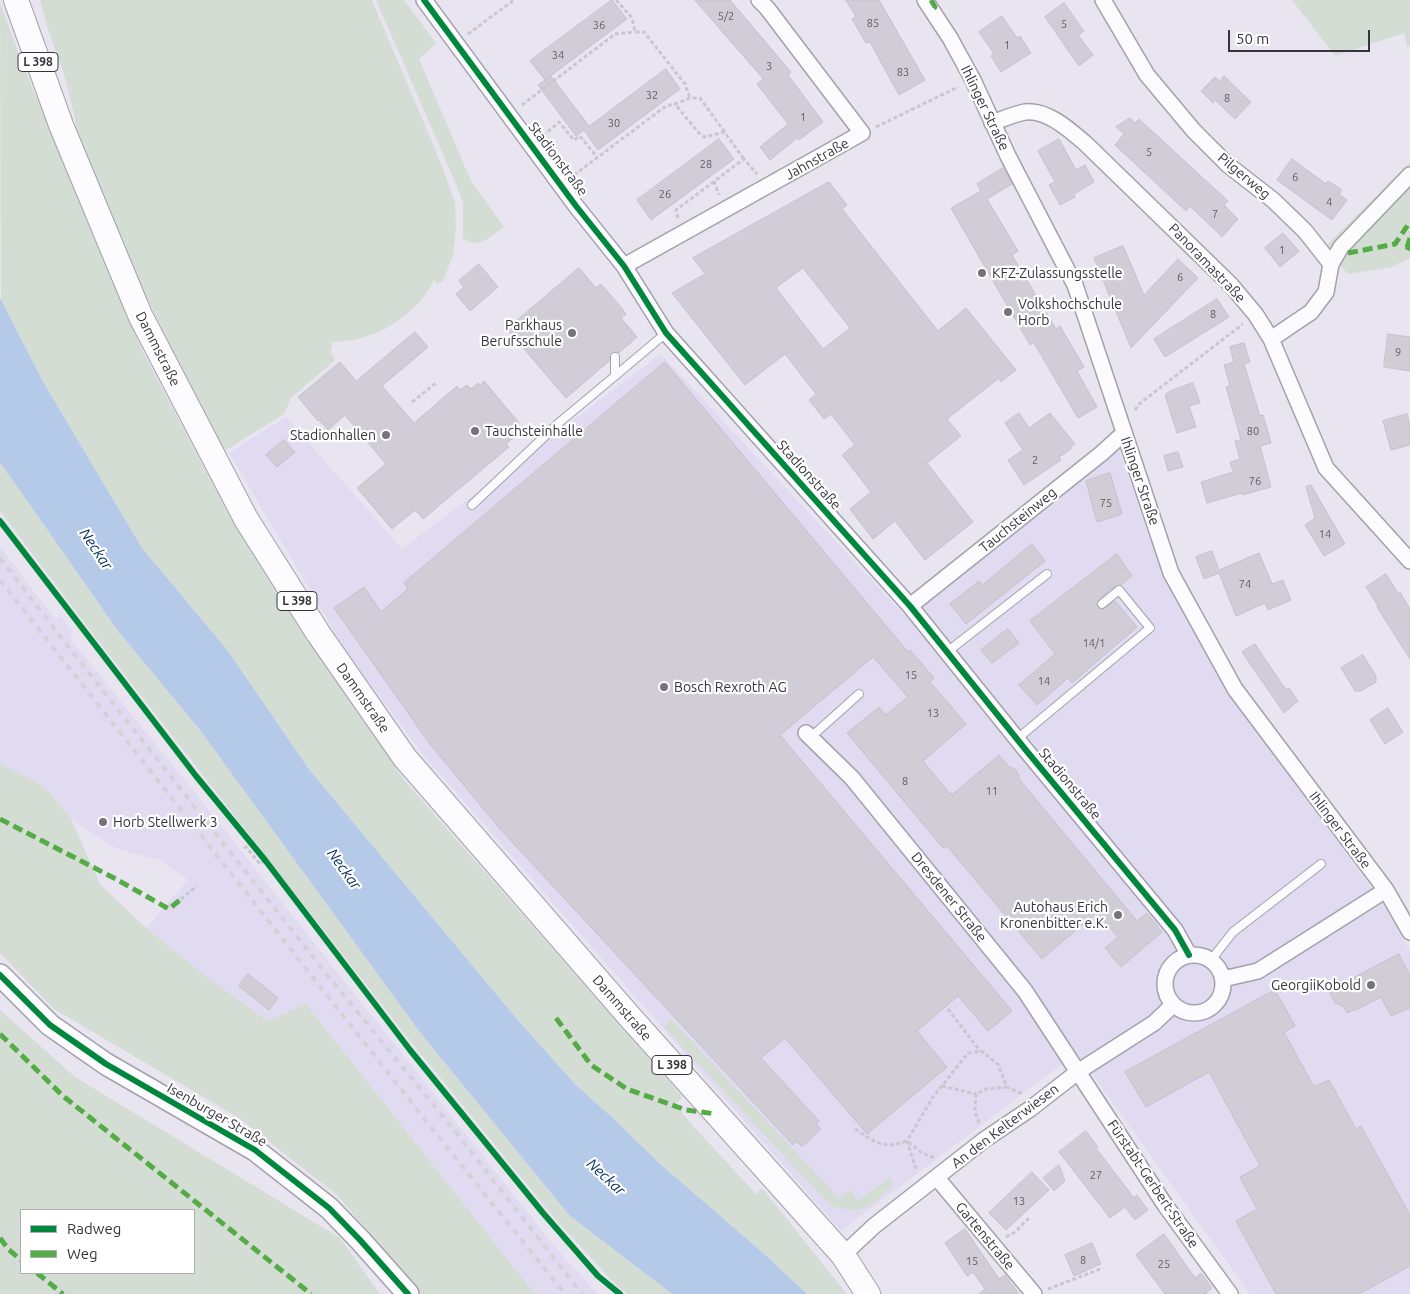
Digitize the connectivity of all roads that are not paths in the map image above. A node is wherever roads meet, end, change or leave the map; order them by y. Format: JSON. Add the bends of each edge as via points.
{"nodes":[{"id":1,"x":16,"y":0,"type":"edge"},
{"id":2,"x":424,"y":0,"type":"edge"},
{"id":3,"x":759,"y":0,"type":"edge"},
{"id":4,"x":925,"y":0,"type":"edge"},
{"id":5,"x":1103,"y":0,"type":"edge"},
{"id":6,"x":992,"y":123,"type":"junction"},
{"id":7,"x":1410,"y":175,"type":"edge"},
{"id":8,"x":1331,"y":264,"type":"junction"},
{"id":9,"x":624,"y":266,"type":"junction"},
{"id":10,"x":666,"y":333,"type":"junction"},
{"id":11,"x":1271,"y":339,"type":"junction"},
{"id":12,"x":614,"y":357,"type":"dead end"},
{"id":13,"x":615,"y":376,"type":"junction"},
{"id":14,"x":1124,"y":431,"type":"junction"},
{"id":15,"x":472,"y":505,"type":"dead end"},
{"id":16,"x":1410,"y":561,"type":"edge"},
{"id":17,"x":1047,"y":574,"type":"dead end"},
{"id":18,"x":1102,"y":604,"type":"dead end"},
{"id":19,"x":910,"y":606,"type":"junction"},
{"id":20,"x":947,"y":652,"type":"junction"},
{"id":21,"x":858,"y":694,"type":"dead end"},
{"id":22,"x":809,"y":735,"type":"joint"},
{"id":23,"x":1016,"y":739,"type":"junction"},
{"id":24,"x":1321,"y":864,"type":"dead end"},
{"id":25,"x":1386,"y":890,"type":"junction"},
{"id":26,"x":1410,"y":932,"type":"edge"},
{"id":27,"x":1189,"y":955,"type":"junction"},
{"id":28,"x":1211,"y":960,"type":"junction"},
{"id":29,"x":0,"y":975,"type":"edge"},
{"id":30,"x":1223,"y":979,"type":"junction"},
{"id":31,"x":1172,"y":1004,"type":"junction"},
{"id":32,"x":1078,"y":1071,"type":"junction"},
{"id":33,"x":937,"y":1178,"type":"junction"},
{"id":34,"x":843,"y":1255,"type":"junction"},
{"id":35,"x":1040,"y":1292,"type":"edge"},
{"id":36,"x":408,"y":1294,"type":"edge"},
{"id":37,"x":868,"y":1294,"type":"edge"},
{"id":38,"x":1230,"y":1294,"type":"edge"}],
"edges":[{"from":1,"to":34,"type":"main road","name":"Dammstraße","number":"L 398","via":[[61,124],[140,315],[246,519],[318,633],[405,758],[629,1016]]},
{"from":2,"to":9,"type":"street","name":"Stadionstraße"},
{"from":3,"to":9,"type":"street","name":"Jahnstraße","via":[[862,133]]},
{"from":4,"to":6,"type":"street","name":"Ihlinger Straße","via":[[973,80]]},
{"from":5,"to":8,"type":"street","name":"Pilgerweg","via":[[1147,75],[1194,131],[1228,165],[1280,206]]},
{"from":6,"to":11,"type":"street","name":"Panoramastraße","via":[[1026,112],[1062,123],[1231,284]]},
{"from":6,"to":14,"type":"street","name":"Ihlinger Straße","via":[[1075,286]]},
{"from":7,"to":8,"type":"street","via":[[1341,247]]},
{"from":8,"to":11,"type":"street","via":[[1326,292],[1311,312]]},
{"from":9,"to":10,"type":"street","name":"Stadionstraße"},
{"from":10,"to":13,"type":"lane"},
{"from":10,"to":19,"type":"street","name":"Stadionstraße"},
{"from":11,"to":16,"type":"street","name":"Panoramastraße","via":[[1326,468]]},
{"from":12,"to":13,"type":"lane"},
{"from":13,"to":15,"type":"lane","via":[[561,421]]},
{"from":14,"to":19,"type":"street","name":"Tauchsteinweg","via":[[1102,453]]},
{"from":14,"to":25,"type":"street","name":"Ihlinger Straße","via":[[1171,573],[1235,688]]},
{"from":17,"to":20,"type":"lane"},
{"from":18,"to":23,"type":"lane","via":[[1119,590],[1150,628]]},
{"from":19,"to":20,"type":"street","name":"Stadionstraße"},
{"from":20,"to":23,"type":"street","name":"Stadionstraße"},
{"from":21,"to":22,"type":"lane"},
{"from":22,"to":32,"type":"street","name":"Dresdener Straße","via":[[852,778],[1025,991]]},
{"from":23,"to":27,"type":"street","name":"Stadionstraße","via":[[1175,930]]},
{"from":24,"to":28,"type":"lane","via":[[1232,932]]},
{"from":25,"to":26,"type":"street","name":"Ihlinger Straße"},
{"from":25,"to":30,"type":"street","via":[[1258,971]]},
{"from":27,"to":28,"type":"street"},
{"from":27,"to":31,"type":"street","via":[[1180,958],[1168,971],[1165,988]]},
{"from":28,"to":30,"type":"street"},
{"from":29,"to":36,"type":"street","name":"Isenburger Straße","via":[[50,1025],[106,1064],[255,1150],[329,1208]]},
{"from":30,"to":31,"type":"street","via":[[1220,998],[1206,1011],[1188,1013]]},
{"from":31,"to":32,"type":"street","name":"An den Kelterwiesen","via":[[1154,1024]]},
{"from":32,"to":33,"type":"street","name":"An den Kelterwiesen"},
{"from":32,"to":38,"type":"street","name":"Fürstabt-Gerbert-Straße","via":[[1164,1205]]},
{"from":33,"to":34,"type":"street","name":"An den Kelterwiesen","via":[[874,1226]]},
{"from":33,"to":35,"type":"street","name":"Gartenstraße","via":[[992,1246]]},
{"from":34,"to":37,"type":"main road","name":"Dammstraße","number":"L 398"}]}
